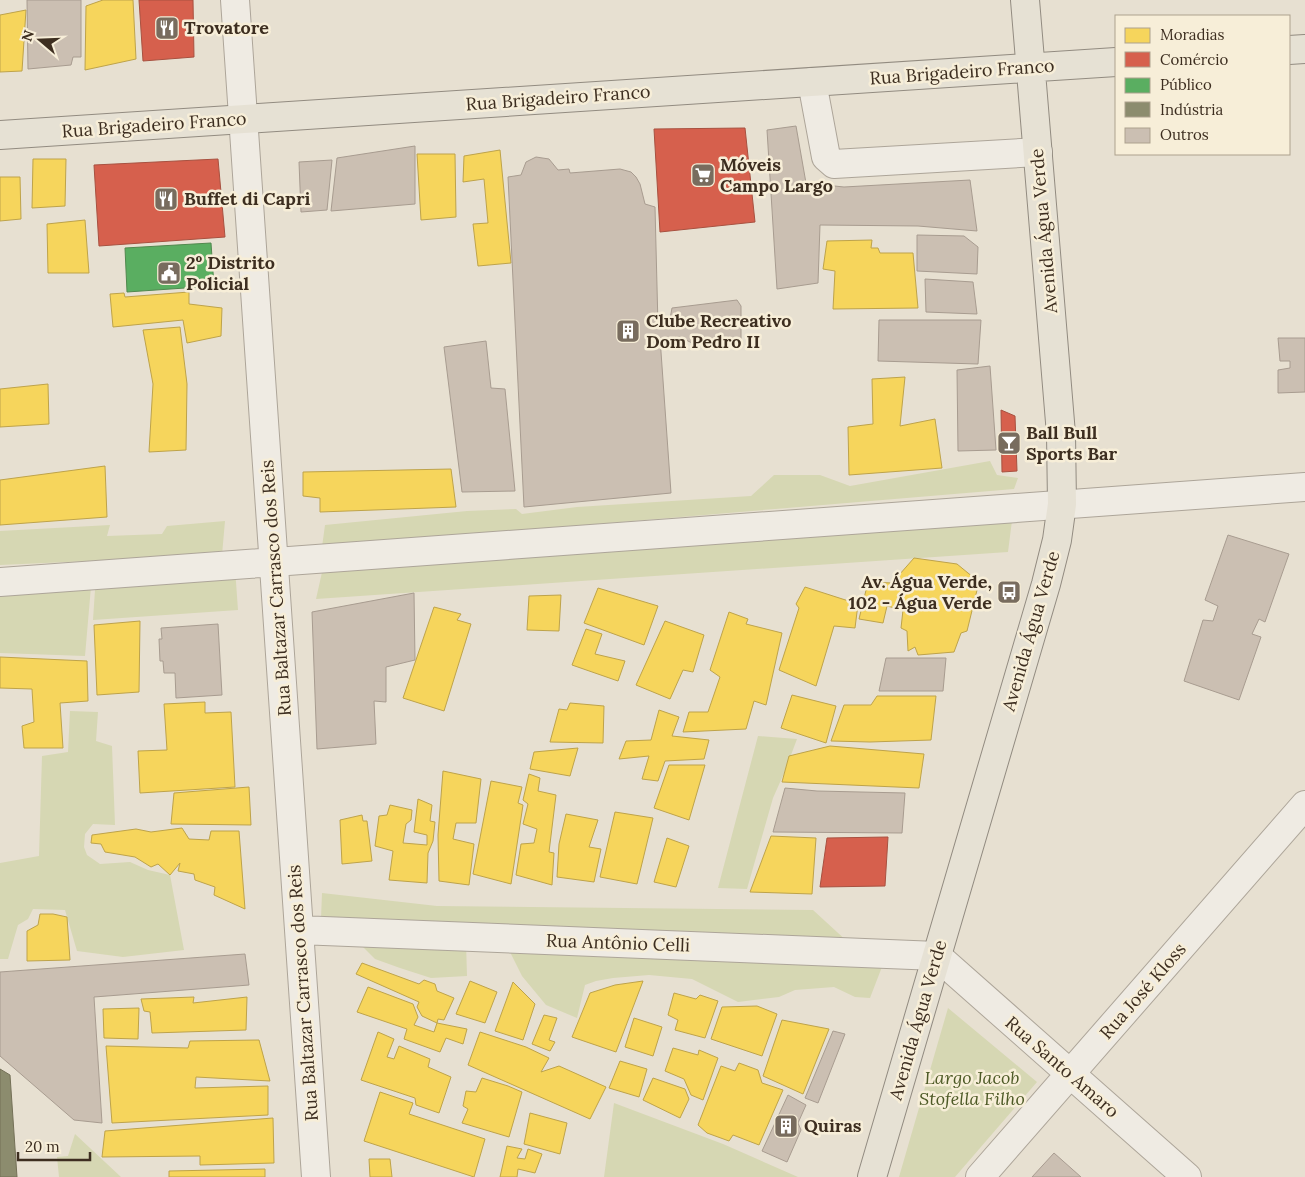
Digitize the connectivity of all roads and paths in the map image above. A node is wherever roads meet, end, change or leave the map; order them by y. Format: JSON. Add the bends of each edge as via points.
{"nodes":[{"id":1,"x":235,"y":0,"type":"edge"},
{"id":2,"x":1025,"y":0,"type":"edge"},
{"id":3,"x":1305,"y":49,"type":"edge"},
{"id":4,"x":1290,"y":50,"type":"edge"},
{"id":5,"x":1115,"y":62,"type":"edge"},
{"id":6,"x":1030,"y":68,"type":"junction"},
{"id":7,"x":812,"y":82,"type":"junction"},
{"id":8,"x":243,"y":119,"type":"junction"},
{"id":9,"x":0,"y":135,"type":"edge"},
{"id":10,"x":1038,"y":152,"type":"junction"},
{"id":11,"x":1305,"y":487,"type":"edge"},
{"id":12,"x":1062,"y":504,"type":"junction"},
{"id":13,"x":274,"y":562,"type":"junction"},
{"id":14,"x":0,"y":582,"type":"edge"},
{"id":15,"x":1305,"y":805,"type":"edge"},
{"id":16,"x":299,"y":930,"type":"junction"},
{"id":17,"x":937,"y":956,"type":"junction"},
{"id":18,"x":1070,"y":1074,"type":"junction"},
{"id":19,"x":316,"y":1177,"type":"edge"},
{"id":20,"x":872,"y":1177,"type":"edge"},
{"id":21,"x":980,"y":1177,"type":"edge"},
{"id":22,"x":1188,"y":1177,"type":"edge"}],
"edges":[{"from":1,"to":8,"type":"street","name":"Rua Baltazar Carrasco dos Reis"},
{"from":2,"to":6,"type":"main road","name":"Avenida Água Verde"},
{"from":3,"to":4,"type":"main road"},
{"from":5,"to":6,"type":"main road","name":"Rua Brigadeiro Franco"},
{"from":6,"to":7,"type":"main road","name":"Rua Brigadeiro Franco"},
{"from":6,"to":10,"type":"main road","name":"Avenida Água Verde"},
{"from":7,"to":8,"type":"main road","name":"Rua Brigadeiro Franco"},
{"from":7,"to":10,"type":"street","via":[[826,157],[834,164]]},
{"from":8,"to":9,"type":"main road","name":"Rua Brigadeiro Franco"},
{"from":8,"to":13,"type":"street","name":"Rua Baltazar Carrasco dos Reis"},
{"from":10,"to":12,"type":"main road","name":"Avenida Água Verde","via":[[1061,434]]},
{"from":11,"to":12,"type":"street"},
{"from":12,"to":13,"type":"street"},
{"from":12,"to":17,"type":"main road","name":"Avenida Água Verde","via":[[1059,532],[1046,584]]},
{"from":13,"to":14,"type":"street"},
{"from":13,"to":16,"type":"street","name":"Rua Baltazar Carrasco dos Reis"},
{"from":15,"to":18,"type":"street","name":"Rua José Kloss"},
{"from":16,"to":17,"type":"street","name":"Rua Antônio Celli"},
{"from":16,"to":19,"type":"street","name":"Rua Baltazar Carrasco dos Reis"},
{"from":17,"to":18,"type":"street","name":"Rua Santo Amaro"},
{"from":17,"to":20,"type":"main road","name":"Avenida Água Verde"},
{"from":18,"to":21,"type":"street","name":"Rua José Kloss"},
{"from":18,"to":22,"type":"street","name":"Rua Santo Amaro"}]}
